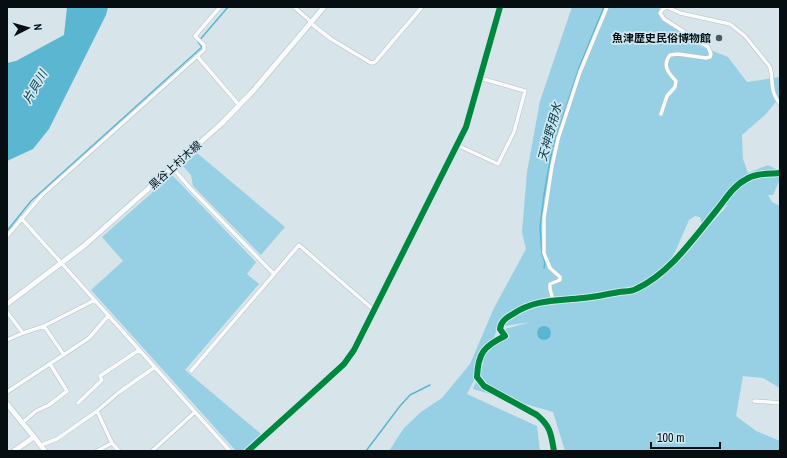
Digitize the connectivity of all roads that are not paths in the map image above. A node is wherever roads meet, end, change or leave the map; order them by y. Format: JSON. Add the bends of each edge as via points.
{"nodes":[{"id":1,"x":220,"y":7,"type":"edge"},
{"id":2,"x":294,"y":7,"type":"edge"},
{"id":3,"x":324,"y":7,"type":"edge"},
{"id":4,"x":422,"y":7,"type":"edge"},
{"id":5,"x":500,"y":7,"type":"edge"},
{"id":6,"x":607,"y":7,"type":"edge"},
{"id":7,"x":311,"y":23,"type":"junction"},
{"id":8,"x":197,"y":56,"type":"junction"},
{"id":9,"x":480,"y":78,"type":"junction"},
{"id":10,"x":780,"y":104,"type":"edge"},
{"id":11,"x":239,"y":105,"type":"junction"},
{"id":12,"x":661,"y":114,"type":"dead end"},
{"id":13,"x":457,"y":145,"type":"junction"},
{"id":14,"x":173,"y":168,"type":"junction"},
{"id":15,"x":780,"y":173,"type":"edge"},
{"id":16,"x":21,"y":218,"type":"junction"},
{"id":17,"x":7,"y":236,"type":"edge"},
{"id":18,"x":62,"y":263,"type":"junction"},
{"id":19,"x":274,"y":274,"type":"junction"},
{"id":20,"x":94,"y":300,"type":"junction"},
{"id":21,"x":553,"y":300,"type":"junction"},
{"id":22,"x":7,"y":304,"type":"edge"},
{"id":23,"x":375,"y":310,"type":"junction"},
{"id":24,"x":7,"y":312,"type":"edge"},
{"id":25,"x":108,"y":316,"type":"junction"},
{"id":26,"x":44,"y":326,"type":"junction"},
{"id":27,"x":23,"y":333,"type":"junction"},
{"id":28,"x":7,"y":340,"type":"edge"},
{"id":29,"x":139,"y":350,"type":"junction"},
{"id":30,"x":64,"y":355,"type":"junction"},
{"id":31,"x":50,"y":364,"type":"junction"},
{"id":32,"x":154,"y":367,"type":"junction"},
{"id":33,"x":191,"y":371,"type":"dead end"},
{"id":34,"x":7,"y":392,"type":"edge"},
{"id":35,"x":754,"y":401,"type":"dead end"},
{"id":36,"x":78,"y":403,"type":"dead end"},
{"id":37,"x":780,"y":403,"type":"edge"},
{"id":38,"x":7,"y":404,"type":"edge"},
{"id":39,"x":98,"y":411,"type":"junction"},
{"id":40,"x":195,"y":412,"type":"junction"},
{"id":41,"x":22,"y":422,"type":"junction"},
{"id":42,"x":34,"y":437,"type":"junction"},
{"id":43,"x":112,"y":443,"type":"junction"},
{"id":44,"x":41,"y":445,"type":"junction"},
{"id":45,"x":14,"y":451,"type":"edge"},
{"id":46,"x":45,"y":451,"type":"edge"},
{"id":47,"x":97,"y":451,"type":"edge"},
{"id":48,"x":119,"y":451,"type":"edge"},
{"id":49,"x":152,"y":451,"type":"edge"},
{"id":50,"x":230,"y":451,"type":"edge"},
{"id":51,"x":248,"y":451,"type":"edge"},
{"id":52,"x":554,"y":451,"type":"edge"}],
"edges":[{"from":1,"to":8,"type":"street","via":[[195,36],[204,45],[204,50]]},
{"from":2,"to":7,"type":"street"},
{"from":3,"to":7,"type":"main road","name":"黒谷上村木線"},
{"from":4,"to":7,"type":"street","via":[[375,62],[371,63],[331,39]]},
{"from":5,"to":9,"type":"street"},
{"from":6,"to":21,"type":"street","via":[[580,72],[552,166],[543,234],[547,263],[560,277],[558,282],[550,284]]},
{"from":7,"to":11,"type":"main road","name":"黒谷上村木線"},
{"from":8,"to":11,"type":"street"},
{"from":8,"to":16,"type":"street","via":[[42,195]]},
{"from":9,"to":13,"type":"street","via":[[466,127]]},
{"from":9,"to":13,"type":"street","via":[[524,91],[514,132],[498,164]]},
{"from":10,"to":12,"type":"street","via":[[773,94],[770,67],[738,29],[730,24],[680,13],[667,7],[660,13],[664,19],[708,47],[711,54],[706,58],[670,55],[666,68],[668,74],[676,81]]},
{"from":11,"to":14,"type":"main road","name":"黒谷上村木線"},
{"from":13,"to":23,"type":"street"},
{"from":14,"to":18,"type":"main road","name":"黒谷上村木線"},
{"from":14,"to":19,"type":"street"},
{"from":15,"to":21,"type":"street","via":[[759,174],[737,184],[672,262],[645,285],[634,290]]},
{"from":16,"to":17,"type":"street"},
{"from":16,"to":18,"type":"street"},
{"from":18,"to":20,"type":"street"},
{"from":18,"to":22,"type":"main road","name":"黒谷上村木線"},
{"from":19,"to":23,"type":"street","via":[[299,245]]},
{"from":19,"to":33,"type":"street"},
{"from":20,"to":25,"type":"street"},
{"from":20,"to":26,"type":"street"},
{"from":21,"to":52,"type":"street","via":[[526,306],[506,318],[500,329],[505,336],[481,353],[477,364],[477,377],[484,386],[544,421],[550,429]]},
{"from":23,"to":51,"type":"street","via":[[344,364]]},
{"from":24,"to":27,"type":"street"},
{"from":25,"to":29,"type":"street"},
{"from":25,"to":30,"type":"street","via":[[89,338]]},
{"from":26,"to":27,"type":"street"},
{"from":26,"to":30,"type":"street"},
{"from":27,"to":28,"type":"street"},
{"from":29,"to":32,"type":"street"},
{"from":29,"to":36,"type":"street","via":[[100,376],[102,380]]},
{"from":30,"to":31,"type":"street"},
{"from":31,"to":34,"type":"street"},
{"from":31,"to":41,"type":"street","via":[[68,392]]},
{"from":32,"to":39,"type":"street"},
{"from":32,"to":40,"type":"street"},
{"from":35,"to":37,"type":"street"},
{"from":38,"to":41,"type":"main road"},
{"from":39,"to":43,"type":"street"},
{"from":39,"to":44,"type":"street","via":[[57,439]]},
{"from":40,"to":49,"type":"street"},
{"from":40,"to":50,"type":"street"},
{"from":41,"to":42,"type":"main road"},
{"from":42,"to":44,"type":"street"},
{"from":42,"to":45,"type":"main road"},
{"from":43,"to":47,"type":"street"},
{"from":43,"to":48,"type":"street"},
{"from":44,"to":46,"type":"street"}]}
